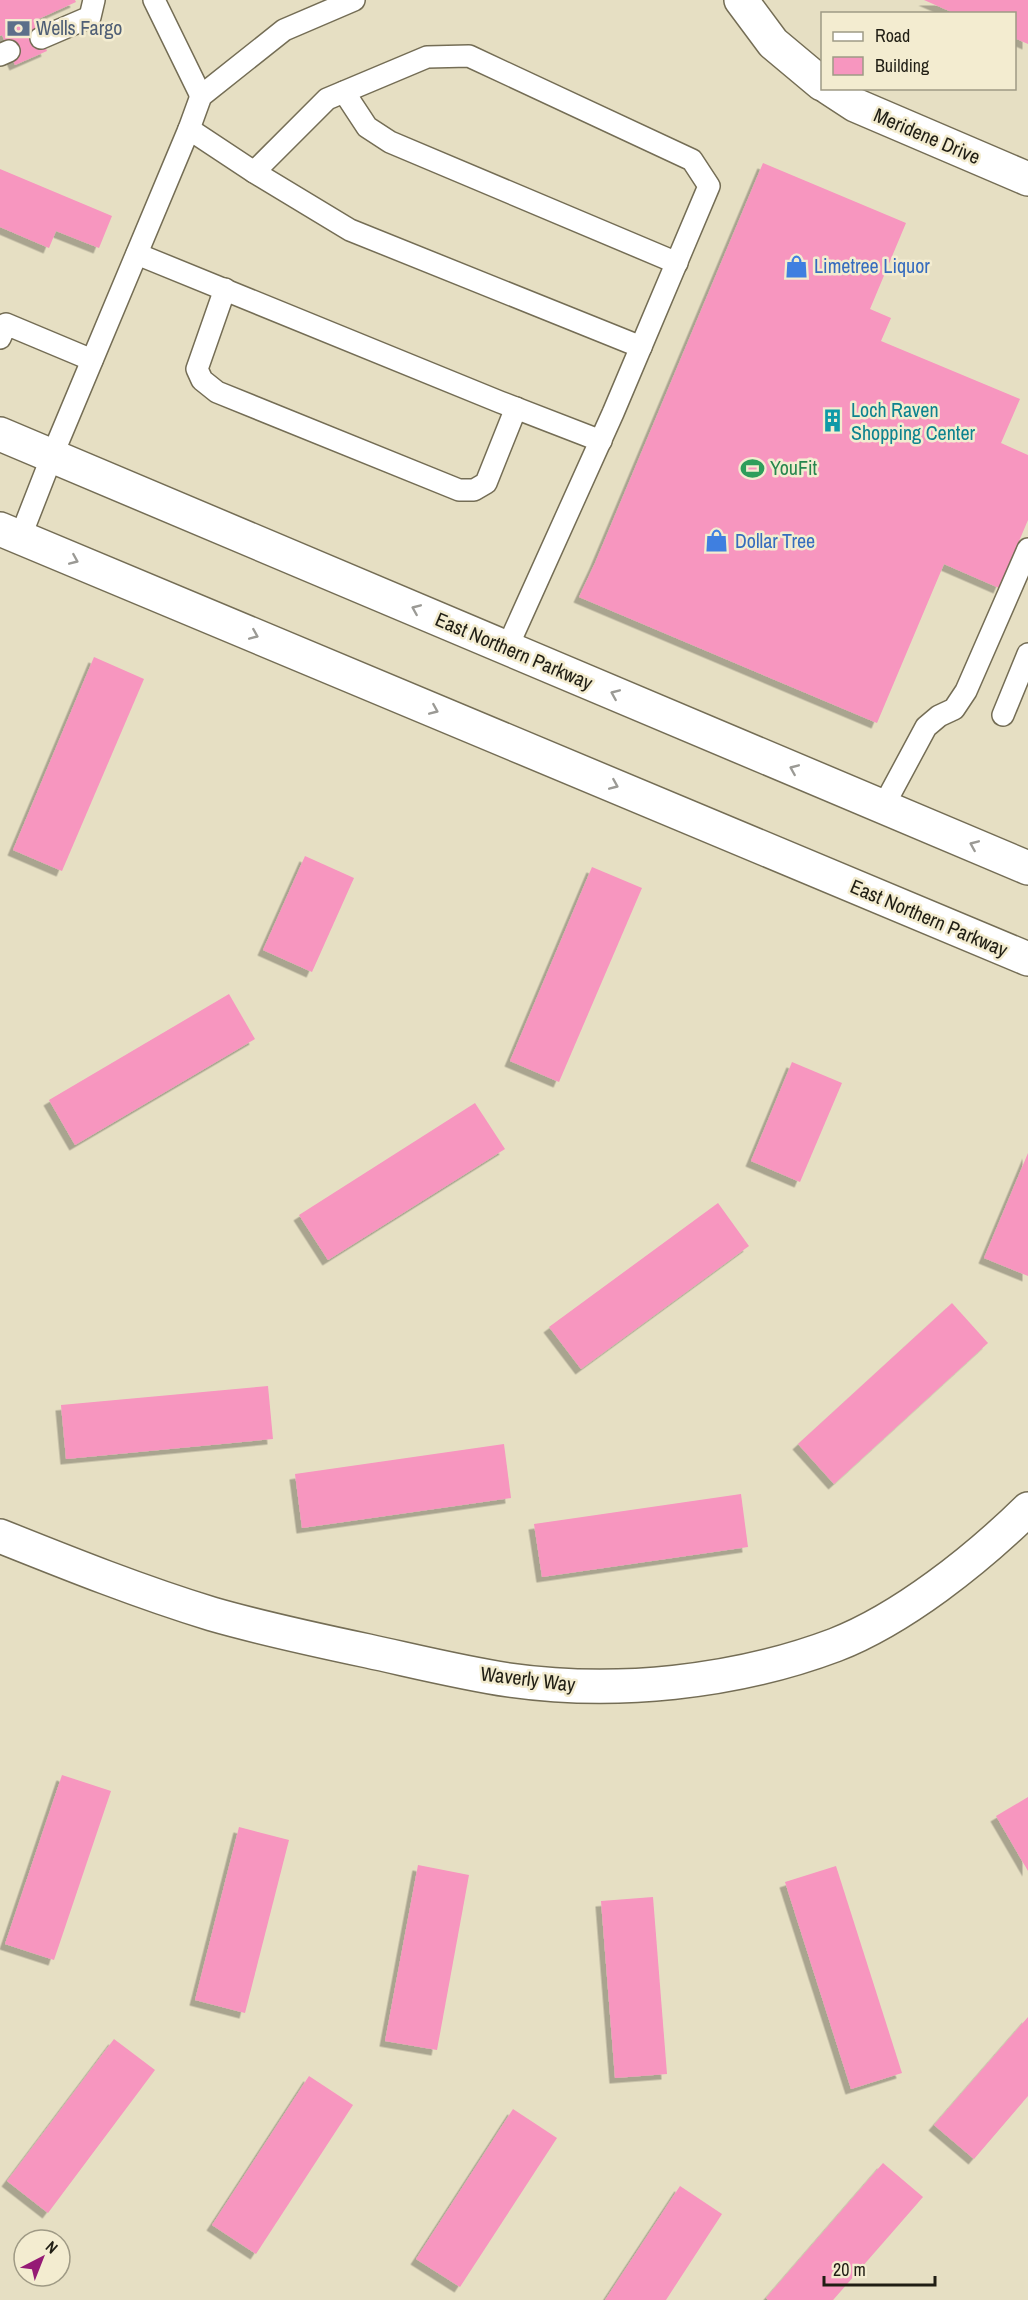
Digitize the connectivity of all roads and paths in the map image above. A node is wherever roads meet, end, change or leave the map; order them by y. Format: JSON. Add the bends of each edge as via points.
{"nodes":[{"id":1,"x":94,"y":0,"type":"edge"},
{"id":2,"x":154,"y":0,"type":"edge"},
{"id":3,"x":354,"y":0,"type":"edge"},
{"id":4,"x":741,"y":0,"type":"edge"},
{"id":5,"x":41,"y":38,"type":"dead end"},
{"id":6,"x":821,"y":83,"type":"edge"},
{"id":7,"x":832,"y":90,"type":"edge"},
{"id":8,"x":344,"y":92,"type":"junction"},
{"id":9,"x":201,"y":96,"type":"junction"},
{"id":10,"x":189,"y":129,"type":"junction"},
{"id":11,"x":254,"y":172,"type":"junction"},
{"id":12,"x":1028,"y":179,"type":"edge"},
{"id":13,"x":137,"y":254,"type":"junction"},
{"id":14,"x":677,"y":263,"type":"junction"},
{"id":15,"x":225,"y":289,"type":"junction"},
{"id":16,"x":2,"y":328,"type":"edge"},
{"id":17,"x":641,"y":347,"type":"junction"},
{"id":18,"x":92,"y":360,"type":"junction"},
{"id":19,"x":516,"y":408,"type":"junction"},
{"id":20,"x":0,"y":434,"type":"edge"},
{"id":21,"x":601,"y":441,"type":"junction"},
{"id":22,"x":51,"y":456,"type":"junction"},
{"id":23,"x":10,"y":533,"type":"edge"},
{"id":24,"x":1028,"y":549,"type":"edge"},
{"id":25,"x":507,"y":648,"type":"junction"},
{"id":26,"x":1028,"y":654,"type":"edge"},
{"id":27,"x":1003,"y":715,"type":"dead end"},
{"id":28,"x":883,"y":807,"type":"junction"},
{"id":29,"x":1028,"y":868,"type":"edge"},
{"id":30,"x":1028,"y":959,"type":"edge"},
{"id":31,"x":1028,"y":1509,"type":"edge"},
{"id":32,"x":0,"y":1536,"type":"edge"}],
"edges":[{"from":1,"to":5,"type":"lane","via":[[90,16]]},
{"from":2,"to":9,"type":"lane"},
{"from":3,"to":9,"type":"lane","via":[[284,30]]},
{"from":4,"to":6,"type":"main road","via":[[773,43]]},
{"from":7,"to":12,"type":"main road","name":"Meridene Drive","via":[[855,105]]},
{"from":8,"to":11,"type":"lane","via":[[327,99]]},
{"from":8,"to":14,"type":"lane","via":[[367,127],[390,142]]},
{"from":8,"to":14,"type":"lane","via":[[427,57],[469,56],[692,160],[709,186]]},
{"from":9,"to":10,"type":"lane"},
{"from":10,"to":11,"type":"lane"},
{"from":10,"to":13,"type":"lane"},
{"from":11,"to":17,"type":"lane","via":[[350,230]]},
{"from":13,"to":15,"type":"lane"},
{"from":13,"to":18,"type":"lane"},
{"from":14,"to":17,"type":"lane"},
{"from":15,"to":19,"type":"lane"},
{"from":15,"to":19,"type":"lane","via":[[197,369],[202,380],[217,392],[459,490],[474,490],[486,483]]},
{"from":16,"to":18,"type":"lane"},
{"from":17,"to":21,"type":"lane"},
{"from":18,"to":22,"type":"lane"},
{"from":19,"to":21,"type":"lane"},
{"from":20,"to":22,"type":"main road","name":"East Northern Parkway"},
{"from":21,"to":25,"type":"lane"},
{"from":22,"to":23,"type":"lane"},
{"from":25,"to":22,"type":"main road","name":"East Northern Parkway","one_way":true},
{"from":23,"to":30,"type":"main road","name":"East Northern Parkway","one_way":true},
{"from":24,"to":28,"type":"lane","via":[[966,691],[954,710],[926,727]]},
{"from":28,"to":25,"type":"main road","name":"East Northern Parkway","one_way":true},
{"from":26,"to":27,"type":"lane"},
{"from":29,"to":28,"type":"main road","name":"East Northern Parkway","one_way":true},
{"from":31,"to":32,"type":"main road","name":"Waverly Way","via":[[956,1571],[901,1611],[836,1644],[774,1664],[698,1681],[580,1686],[509,1680],[272,1630],[115,1581]]}]}
